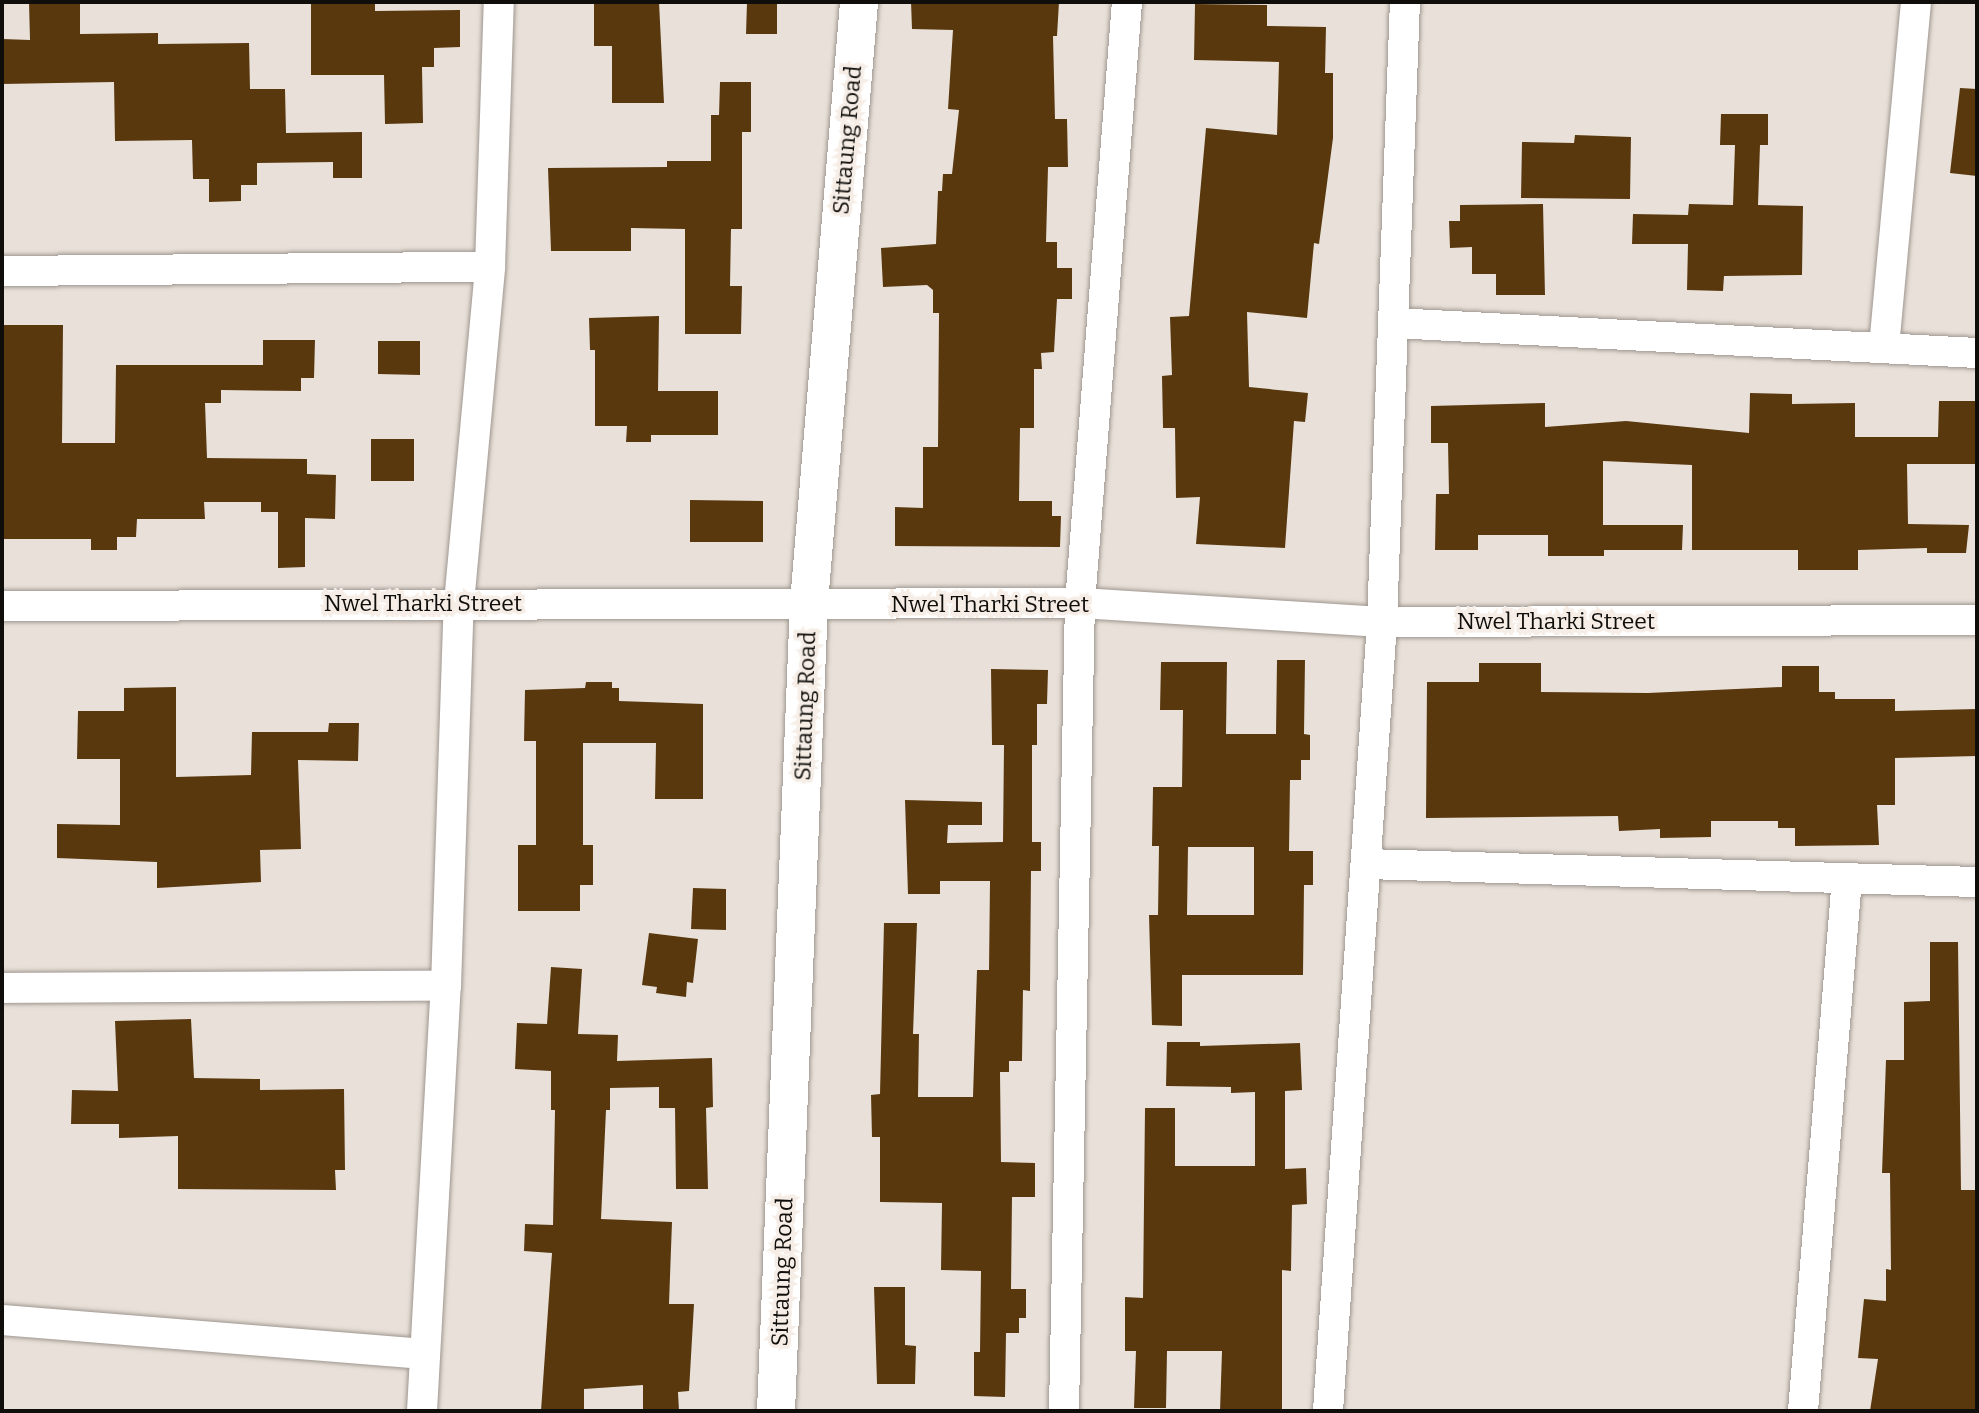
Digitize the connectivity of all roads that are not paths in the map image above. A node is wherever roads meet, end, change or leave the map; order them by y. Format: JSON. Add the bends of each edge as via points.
{"nodes":[{"id":1,"x":499,"y":2,"type":"edge"},
{"id":2,"x":859,"y":2,"type":"edge"},
{"id":3,"x":1127,"y":2,"type":"edge"},
{"id":4,"x":1405,"y":2,"type":"edge"},
{"id":5,"x":1916,"y":2,"type":"edge"},
{"id":6,"x":490,"y":267,"type":"junction"},
{"id":7,"x":2,"y":271,"type":"edge"},
{"id":8,"x":1393,"y":323,"type":"junction"},
{"id":9,"x":1884,"y":347,"type":"junction"},
{"id":10,"x":1977,"y":353,"type":"edge"},
{"id":11,"x":459,"y":603,"type":"junction"},
{"id":12,"x":809,"y":603,"type":"junction"},
{"id":13,"x":1080,"y":603,"type":"junction"},
{"id":14,"x":2,"y":606,"type":"edge"},
{"id":15,"x":1977,"y":620,"type":"edge"},
{"id":16,"x":1382,"y":622,"type":"junction"},
{"id":17,"x":1366,"y":864,"type":"junction"},
{"id":18,"x":1847,"y":878,"type":"junction"},
{"id":19,"x":1977,"y":882,"type":"edge"},
{"id":20,"x":446,"y":986,"type":"junction"},
{"id":21,"x":2,"y":988,"type":"edge"},
{"id":22,"x":2,"y":1320,"type":"edge"},
{"id":23,"x":425,"y":1354,"type":"junction"},
{"id":24,"x":422,"y":1411,"type":"edge"},
{"id":25,"x":776,"y":1411,"type":"edge"},
{"id":26,"x":1064,"y":1411,"type":"edge"},
{"id":27,"x":1328,"y":1411,"type":"edge"},
{"id":28,"x":1803,"y":1411,"type":"edge"}],
"edges":[{"from":1,"to":6,"type":"street"},
{"from":2,"to":12,"type":"street","name":"Sittaung Road"},
{"from":3,"to":13,"type":"street"},
{"from":4,"to":8,"type":"street"},
{"from":5,"to":9,"type":"street"},
{"from":6,"to":7,"type":"street"},
{"from":6,"to":11,"type":"street"},
{"from":8,"to":9,"type":"street"},
{"from":8,"to":16,"type":"street"},
{"from":9,"to":10,"type":"street"},
{"from":11,"to":12,"type":"street","name":"Nwel Tharki Street"},
{"from":11,"to":14,"type":"street","name":"Nwel Tharki Street"},
{"from":11,"to":20,"type":"street"},
{"from":12,"to":13,"type":"street","name":"Nwel Tharki Street"},
{"from":12,"to":25,"type":"street","name":"Sittaung Road"},
{"from":13,"to":16,"type":"street","name":"Nwel Tharki Street"},
{"from":13,"to":26,"type":"street"},
{"from":15,"to":16,"type":"street","name":"Nwel Tharki Street"},
{"from":16,"to":17,"type":"street"},
{"from":17,"to":18,"type":"street"},
{"from":17,"to":27,"type":"street"},
{"from":18,"to":19,"type":"street"},
{"from":18,"to":28,"type":"street"},
{"from":20,"to":21,"type":"street"},
{"from":20,"to":23,"type":"street"},
{"from":22,"to":23,"type":"street"},
{"from":23,"to":24,"type":"street"}]}
